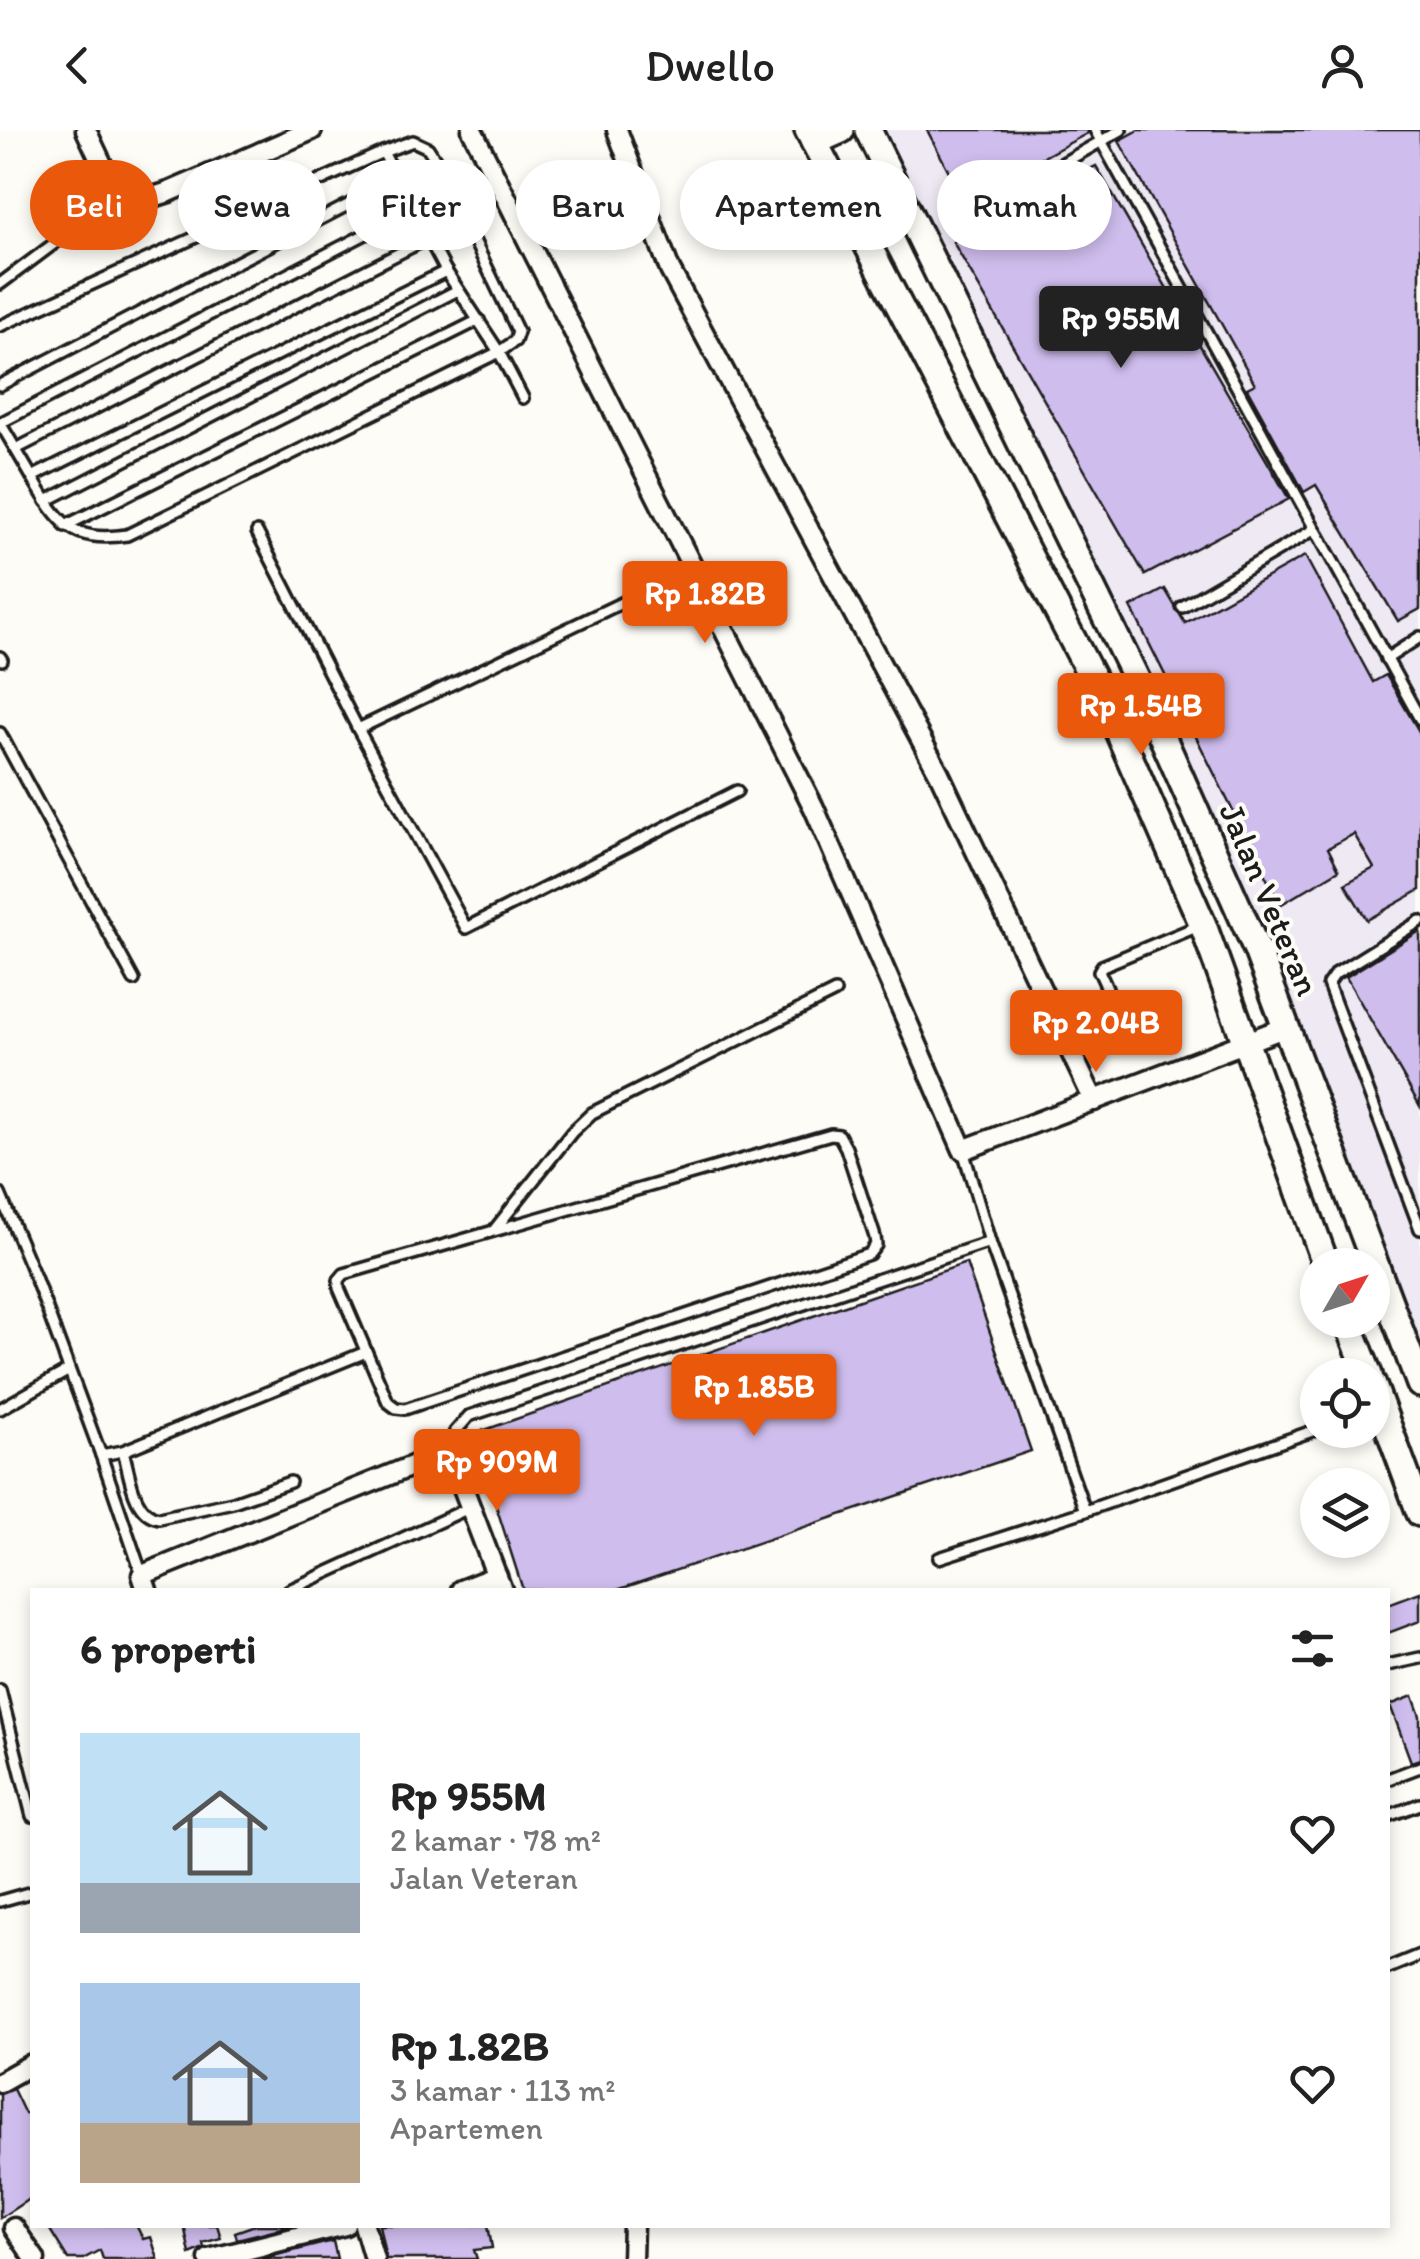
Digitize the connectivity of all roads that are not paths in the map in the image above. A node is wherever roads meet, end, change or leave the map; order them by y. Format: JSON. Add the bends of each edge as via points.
{"nodes":[{"id":1,"x":86,"y":130,"type":"edge"},
{"id":2,"x":312,"y":130,"type":"edge"},
{"id":3,"x":472,"y":130,"type":"edge"},
{"id":4,"x":617,"y":130,"type":"edge"},
{"id":5,"x":841,"y":130,"type":"edge"},
{"id":6,"x":868,"y":130,"type":"edge"},
{"id":7,"x":1095,"y":130,"type":"edge"},
{"id":8,"x":1121,"y":130,"type":"edge"},
{"id":9,"x":811,"y":136,"type":"edge"},
{"id":10,"x":1101,"y":141,"type":"junction"},
{"id":11,"x":383,"y":152,"type":"junction"},
{"id":12,"x":100,"y":160,"type":"edge"},
{"id":13,"x":387,"y":160,"type":"edge"},
{"id":14,"x":1068,"y":160,"type":"edge"},
{"id":15,"x":158,"y":196,"type":"edge"},
{"id":16,"x":346,"y":207,"type":"edge"},
{"id":17,"x":346,"y":244,"type":"edge"},
{"id":18,"x":46,"y":250,"type":"edge"},
{"id":19,"x":406,"y":250,"type":"edge"},
{"id":20,"x":435,"y":250,"type":"edge"},
{"id":21,"x":446,"y":271,"type":"junction"},
{"id":22,"x":0,"y":284,"type":"edge"},
{"id":23,"x":458,"y":290,"type":"junction"},
{"id":24,"x":479,"y":320,"type":"junction"},
{"id":25,"x":0,"y":326,"type":"edge"},
{"id":26,"x":499,"y":352,"type":"junction"},
{"id":27,"x":0,"y":386,"type":"edge"},
{"id":28,"x":523,"y":398,"type":"dead end"},
{"id":29,"x":16,"y":450,"type":"junction"},
{"id":30,"x":32,"y":477,"type":"junction"},
{"id":31,"x":46,"y":501,"type":"junction"},
{"id":32,"x":65,"y":526,"type":"junction"},
{"id":33,"x":1315,"y":529,"type":"junction"},
{"id":34,"x":257,"y":532,"type":"dead end"},
{"id":35,"x":640,"y":594,"type":"dead end"},
{"id":36,"x":1182,"y":607,"type":"dead end"},
{"id":37,"x":1420,"y":637,"type":"edge"},
{"id":38,"x":1386,"y":659,"type":"junction"},
{"id":39,"x":1420,"y":720,"type":"edge"},
{"id":40,"x":358,"y":729,"type":"junction"},
{"id":41,"x":0,"y":733,"type":"edge"},
{"id":42,"x":736,"y":791,"type":"dead end"},
{"id":43,"x":1420,"y":921,"type":"edge"},
{"id":44,"x":1203,"y":924,"type":"junction"},
{"id":45,"x":134,"y":980,"type":"dead end"},
{"id":46,"x":835,"y":992,"type":"dead end"},
{"id":47,"x":1111,"y":997,"type":"dead end"},
{"id":48,"x":1286,"y":1026,"type":"junction"},
{"id":49,"x":1246,"y":1044,"type":"junction"},
{"id":50,"x":1094,"y":1102,"type":"junction"},
{"id":51,"x":962,"y":1150,"type":"junction"},
{"id":52,"x":0,"y":1194,"type":"edge"},
{"id":53,"x":1420,"y":1229,"type":"edge"},
{"id":54,"x":494,"y":1230,"type":"junction"},
{"id":55,"x":990,"y":1242,"type":"junction"},
{"id":56,"x":1320,"y":1248,"type":"edge"},
{"id":57,"x":366,"y":1352,"type":"junction"},
{"id":58,"x":69,"y":1370,"type":"junction"},
{"id":59,"x":1420,"y":1384,"type":"edge"},
{"id":60,"x":0,"y":1409,"type":"edge"},
{"id":61,"x":1300,"y":1435,"type":"edge"},
{"id":62,"x":1390,"y":1435,"type":"edge"},
{"id":63,"x":123,"y":1450,"type":"junction"},
{"id":64,"x":101,"y":1455,"type":"junction"},
{"id":65,"x":440,"y":1455,"type":"junction"},
{"id":66,"x":290,"y":1482,"type":"dead end"},
{"id":67,"x":469,"y":1508,"type":"junction"},
{"id":68,"x":1085,"y":1511,"type":"junction"},
{"id":69,"x":1420,"y":1513,"type":"edge"},
{"id":70,"x":939,"y":1558,"type":"dead end"},
{"id":71,"x":145,"y":1583,"type":"edge"},
{"id":72,"x":484,"y":1584,"type":"edge"},
{"id":73,"x":293,"y":1588,"type":"edge"},
{"id":74,"x":1420,"y":1658,"type":"edge"},
{"id":75,"x":1390,"y":1665,"type":"edge"},
{"id":76,"x":0,"y":1690,"type":"edge"},
{"id":77,"x":1420,"y":1767,"type":"edge"},
{"id":78,"x":1390,"y":1777,"type":"edge"},
{"id":79,"x":1420,"y":1804,"type":"edge"},
{"id":80,"x":30,"y":1808,"type":"edge"},
{"id":81,"x":1390,"y":1815,"type":"edge"},
{"id":82,"x":30,"y":1893,"type":"edge"},
{"id":83,"x":0,"y":1901,"type":"edge"},
{"id":84,"x":1420,"y":1955,"type":"edge"},
{"id":85,"x":1390,"y":1967,"type":"edge"},
{"id":86,"x":30,"y":2065,"type":"edge"},
{"id":87,"x":0,"y":2082,"type":"edge"},
{"id":88,"x":14,"y":2228,"type":"dead end"},
{"id":89,"x":333,"y":2228,"type":"edge"},
{"id":90,"x":365,"y":2228,"type":"edge"},
{"id":91,"x":633,"y":2228,"type":"edge"},
{"id":92,"x":35,"y":2259,"type":"edge"},
{"id":93,"x":209,"y":2259,"type":"edge"},
{"id":94,"x":374,"y":2259,"type":"edge"},
{"id":95,"x":632,"y":2259,"type":"edge"}],
"edges":[{"from":1,"to":12,"type":"street"},
{"from":2,"to":15,"type":"street"},
{"from":3,"to":51,"type":"street","via":[[814,808]]},
{"from":4,"to":50,"type":"street","via":[[670,270],[939,773]]},
{"from":5,"to":9,"type":"main road"},
{"from":6,"to":48,"type":"main road","name":"Jalan Veteran","via":[[1142,691]]},
{"from":7,"to":10,"type":"lane"},
{"from":8,"to":10,"type":"lane"},
{"from":9,"to":44,"type":"main road","name":"Jalan Veteran","via":[[1106,706]]},
{"from":10,"to":14,"type":"lane"},
{"from":10,"to":33,"type":"lane"},
{"from":11,"to":13,"type":"lane"},
{"from":11,"to":25,"type":"lane"},
{"from":11,"to":26,"type":"lane","via":[[414,141],[428,148],[444,172],[518,332]]},
{"from":16,"to":27,"type":"lane"},
{"from":17,"to":29,"type":"lane","via":[[0,422]]},
{"from":18,"to":22,"type":"lane"},
{"from":19,"to":29,"type":"lane"},
{"from":20,"to":21,"type":"lane"},
{"from":21,"to":23,"type":"lane"},
{"from":21,"to":30,"type":"lane"},
{"from":23,"to":24,"type":"lane"},
{"from":23,"to":31,"type":"lane"},
{"from":24,"to":26,"type":"lane"},
{"from":24,"to":32,"type":"lane"},
{"from":26,"to":28,"type":"lane"},
{"from":26,"to":32,"type":"lane","via":[[127,536],[98,538]]},
{"from":29,"to":30,"type":"lane"},
{"from":30,"to":31,"type":"lane"},
{"from":31,"to":32,"type":"lane"},
{"from":33,"to":36,"type":"lane"},
{"from":33,"to":38,"type":"lane"},
{"from":34,"to":40,"type":"lane"},
{"from":35,"to":40,"type":"lane"},
{"from":37,"to":38,"type":"lane"},
{"from":38,"to":39,"type":"lane"},
{"from":40,"to":42,"type":"lane","via":[[466,928]]},
{"from":41,"to":45,"type":"lane"},
{"from":43,"to":53,"type":"lane","via":[[1328,984]]},
{"from":44,"to":47,"type":"lane","via":[[1102,966],[1098,971]]},
{"from":44,"to":49,"type":"main road","name":"Jalan Veteran"},
{"from":46,"to":54,"type":"lane","via":[[592,1112]]},
{"from":48,"to":49,"type":"street"},
{"from":48,"to":59,"type":"main road","name":"Jalan Veteran"},
{"from":49,"to":50,"type":"street"},
{"from":49,"to":56,"type":"main road","name":"Jalan Veteran"},
{"from":50,"to":51,"type":"street"},
{"from":51,"to":55,"type":"lane"},
{"from":52,"to":58,"type":"lane"},
{"from":54,"to":57,"type":"lane","via":[[344,1274],[339,1288]]},
{"from":54,"to":57,"type":"lane","via":[[832,1134],[846,1148],[876,1245],[869,1254],[405,1409],[388,1402]]},
{"from":55,"to":65,"type":"lane","via":[[468,1416]]},
{"from":55,"to":68,"type":"lane"},
{"from":57,"to":63,"type":"lane"},
{"from":58,"to":60,"type":"lane"},
{"from":58,"to":64,"type":"lane"},
{"from":61,"to":68,"type":"lane"},
{"from":62,"to":69,"type":"main road"},
{"from":63,"to":64,"type":"lane"},
{"from":63,"to":66,"type":"lane","via":[[140,1509],[159,1518]]},
{"from":64,"to":71,"type":"lane"},
{"from":65,"to":67,"type":"street"},
{"from":65,"to":71,"type":"street"},
{"from":67,"to":72,"type":"street"},
{"from":67,"to":73,"type":"lane"},
{"from":68,"to":70,"type":"lane"},
{"from":74,"to":75,"type":"lane"},
{"from":76,"to":80,"type":"lane"},
{"from":77,"to":78,"type":"lane"},
{"from":79,"to":81,"type":"lane"},
{"from":82,"to":83,"type":"lane"},
{"from":84,"to":85,"type":"lane"},
{"from":86,"to":87,"type":"street"},
{"from":88,"to":92,"type":"street"},
{"from":89,"to":93,"type":"street"},
{"from":90,"to":94,"type":"street"},
{"from":91,"to":95,"type":"street"}]}
